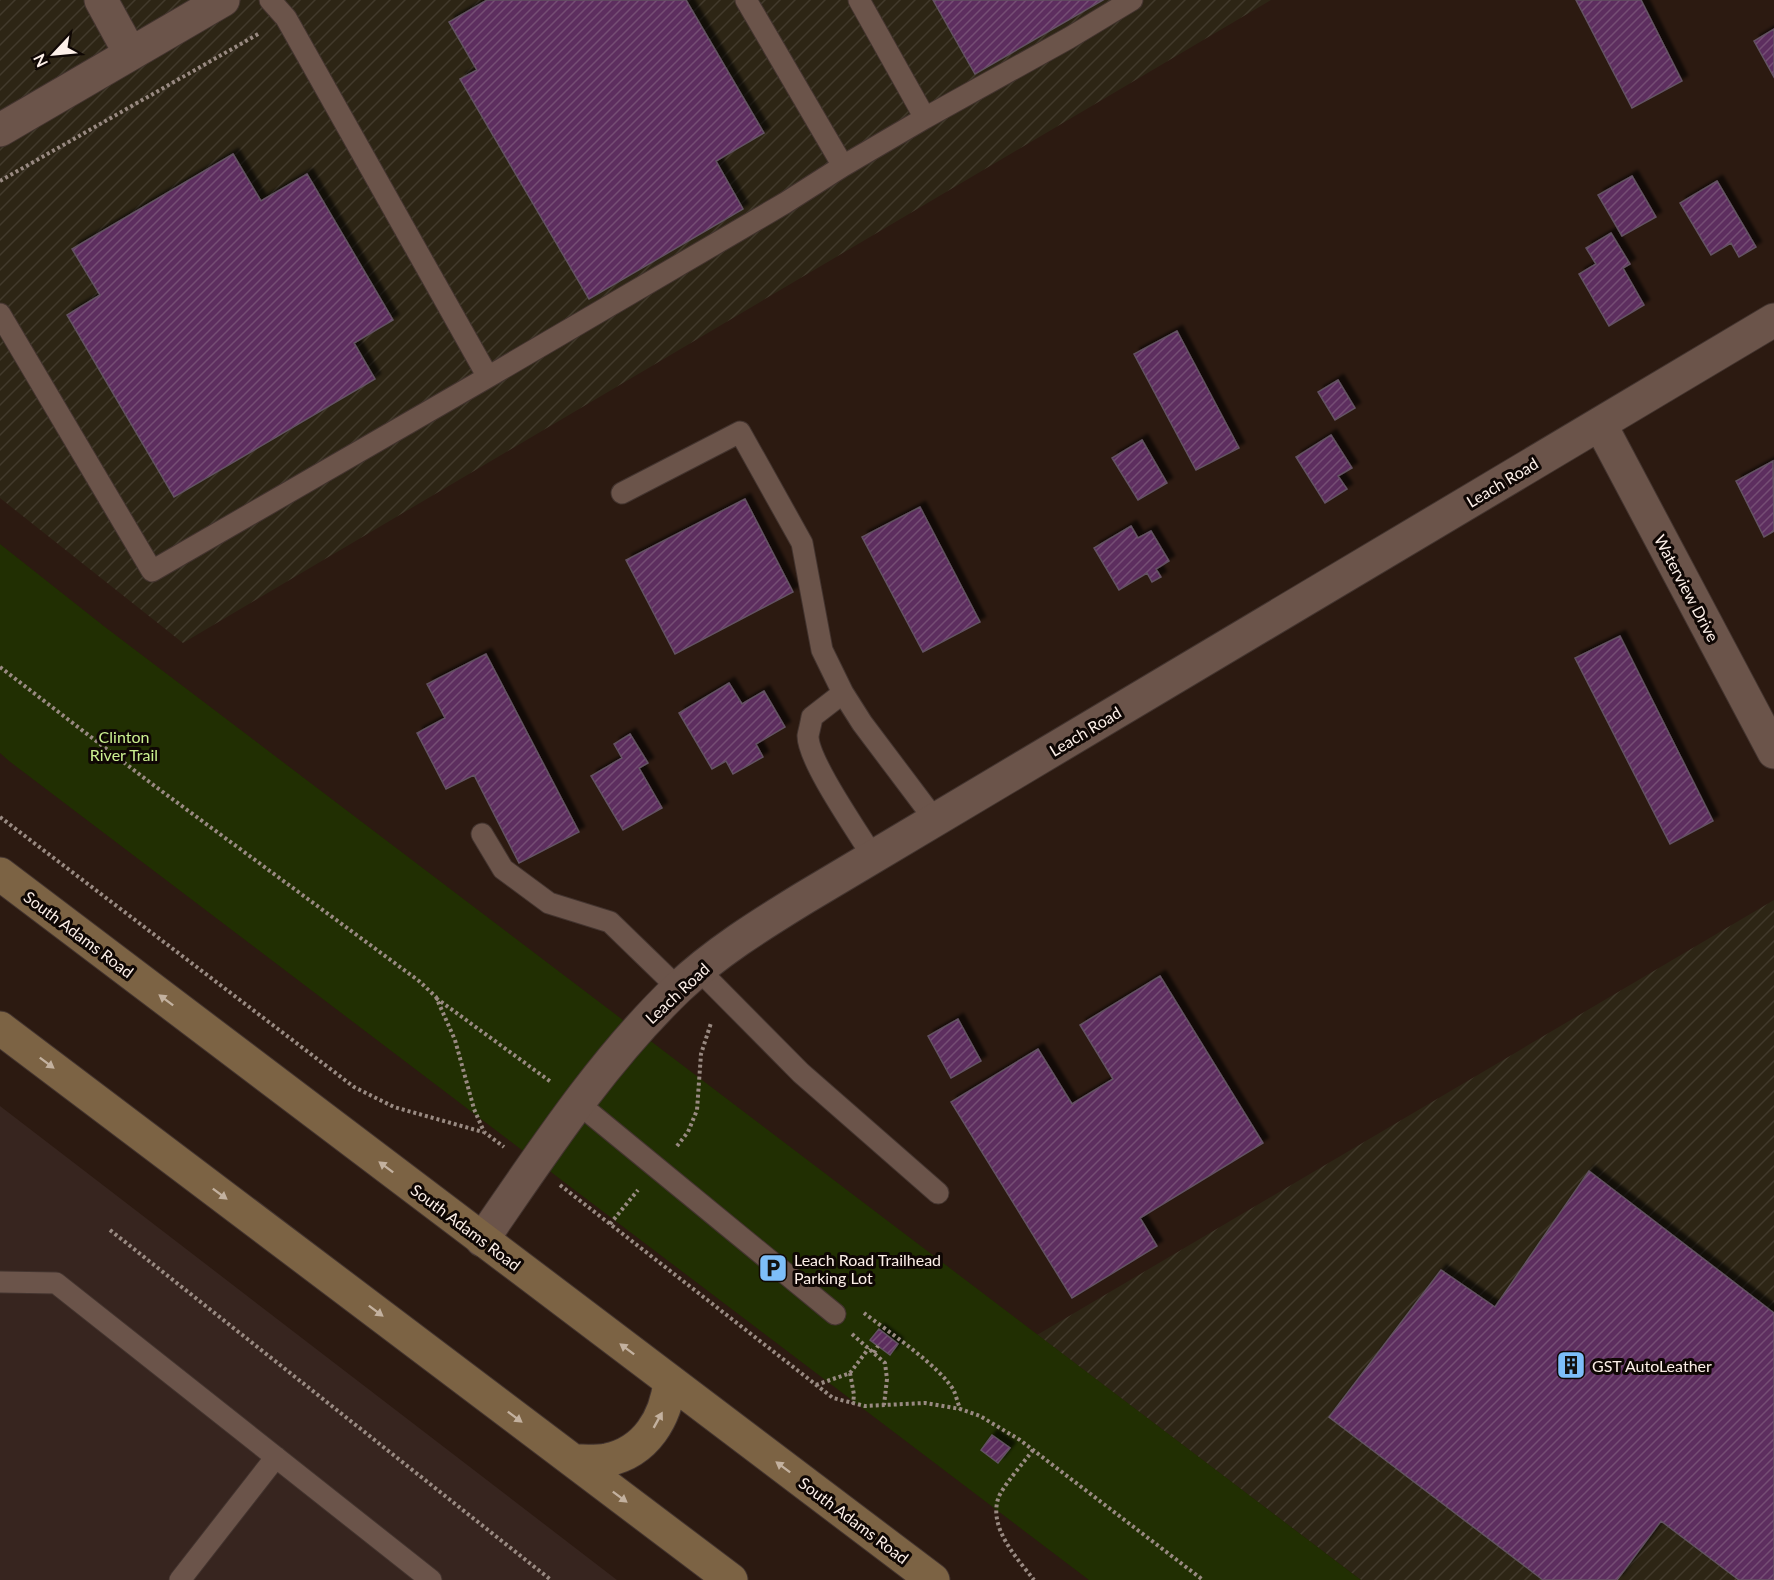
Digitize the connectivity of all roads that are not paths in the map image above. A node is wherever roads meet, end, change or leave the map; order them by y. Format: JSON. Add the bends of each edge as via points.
{"nodes":[{"id":1,"x":101,"y":0,"type":"edge"},
{"id":2,"x":223,"y":0,"type":"edge"},
{"id":3,"x":270,"y":0,"type":"edge"},
{"id":4,"x":746,"y":0,"type":"edge"},
{"id":5,"x":859,"y":0,"type":"edge"},
{"id":6,"x":1132,"y":0,"type":"edge"},
{"id":7,"x":130,"y":53,"type":"junction"},
{"id":8,"x":925,"y":118,"type":"junction"},
{"id":9,"x":0,"y":130,"type":"edge"},
{"id":10,"x":843,"y":166,"type":"junction"},
{"id":11,"x":0,"y":314,"type":"edge"},
{"id":12,"x":1774,"y":320,"type":"edge"},
{"id":13,"x":488,"y":377,"type":"junction"},
{"id":14,"x":1600,"y":424,"type":"junction"},
{"id":15,"x":622,"y":493,"type":"dead end"},
{"id":16,"x":843,"y":693,"type":"junction"},
{"id":17,"x":1774,"y":752,"type":"edge"},
{"id":18,"x":935,"y":820,"type":"junction"},
{"id":19,"x":482,"y":834,"type":"dead end"},
{"id":20,"x":873,"y":857,"type":"junction"},
{"id":21,"x":0,"y":874,"type":"edge"},
{"id":22,"x":688,"y":979,"type":"junction"},
{"id":23,"x":0,"y":1028,"type":"edge"},
{"id":24,"x":579,"y":1104,"type":"junction"},
{"id":25,"x":938,"y":1192,"type":"dead end"},
{"id":26,"x":482,"y":1240,"type":"junction"},
{"id":27,"x":0,"y":1282,"type":"edge"},
{"id":28,"x":835,"y":1314,"type":"road end"},
{"id":29,"x":670,"y":1381,"type":"junction"},
{"id":30,"x":276,"y":1457,"type":"junction"},
{"id":31,"x":574,"y":1461,"type":"junction"},
{"id":32,"x":180,"y":1580,"type":"edge"},
{"id":33,"x":431,"y":1580,"type":"edge"},
{"id":34,"x":731,"y":1580,"type":"edge"},
{"id":35,"x":933,"y":1580,"type":"edge"}],
"edges":[{"from":1,"to":7,"type":"street"},
{"from":2,"to":7,"type":"street"},
{"from":3,"to":13,"type":"lane","via":[[286,18]]},
{"from":4,"to":10,"type":"lane"},
{"from":5,"to":8,"type":"lane"},
{"from":6,"to":8,"type":"lane"},
{"from":7,"to":9,"type":"street"},
{"from":8,"to":10,"type":"lane"},
{"from":10,"to":13,"type":"lane"},
{"from":11,"to":13,"type":"lane","via":[[152,571]]},
{"from":12,"to":14,"type":"street","name":"Leach Road"},
{"from":14,"to":17,"type":"street","name":"Waterview Drive"},
{"from":14,"to":18,"type":"street","name":"Leach Road"},
{"from":15,"to":16,"type":"lane","via":[[740,432],[802,543],[822,650]]},
{"from":16,"to":18,"type":"lane"},
{"from":16,"to":20,"type":"lane","via":[[812,717],[808,737],[823,776]]},
{"from":18,"to":20,"type":"street","name":"Leach Road"},
{"from":19,"to":22,"type":"lane","via":[[503,869],[549,903],[610,922]]},
{"from":20,"to":22,"type":"street","name":"Leach Road","via":[[748,933]]},
{"from":26,"to":21,"type":"main road","name":"South Adams Road","one_way":true},
{"from":22,"to":24,"type":"street","name":"Leach Road","via":[[621,1047]]},
{"from":22,"to":25,"type":"lane","via":[[728,999],[801,1073]]},
{"from":23,"to":31,"type":"main road","one_way":true},
{"from":24,"to":26,"type":"street","name":"Leach Road"},
{"from":24,"to":28,"type":"lane"},
{"from":29,"to":26,"type":"main road","name":"South Adams Road","one_way":true},
{"from":27,"to":30,"type":"lane","via":[[56,1283]]},
{"from":31,"to":29,"type":"main road","one_way":true,"via":[[607,1460],[648,1437],[668,1400]]},
{"from":35,"to":29,"type":"main road","name":"South Adams Road","one_way":true},
{"from":30,"to":32,"type":"lane"},
{"from":30,"to":33,"type":"lane"},
{"from":31,"to":34,"type":"main road","one_way":true}]}
